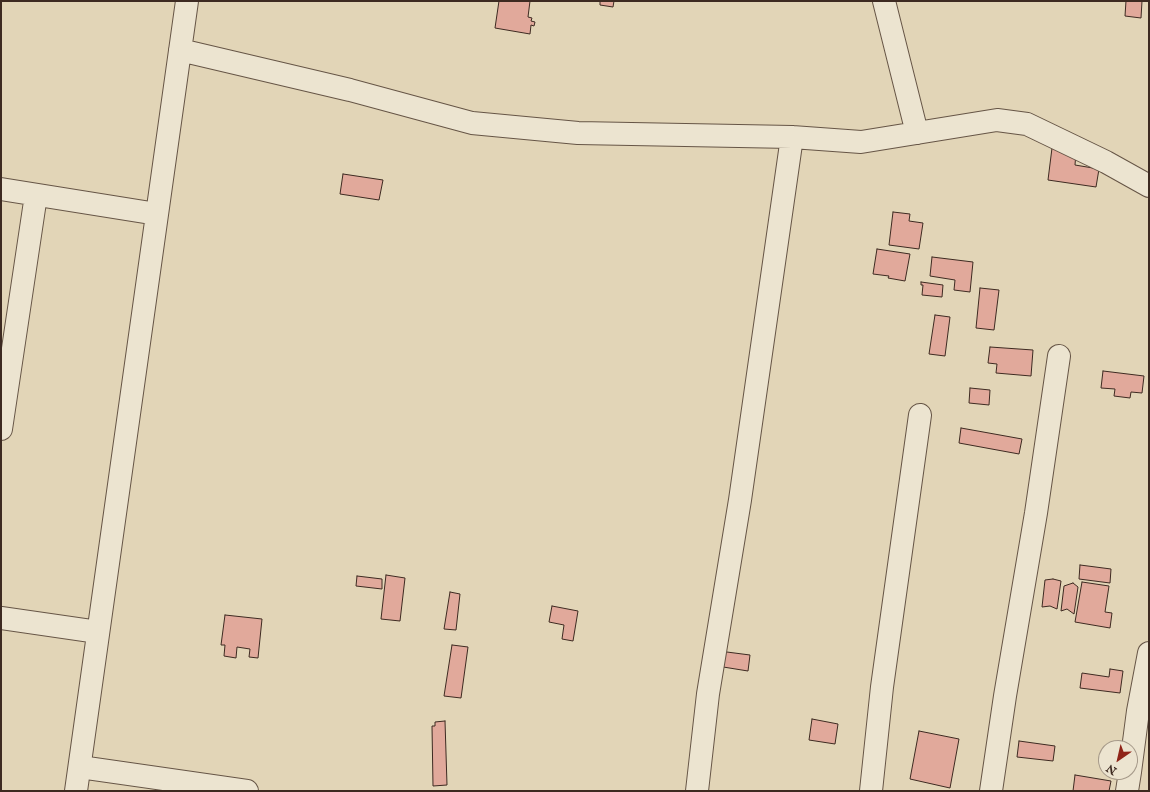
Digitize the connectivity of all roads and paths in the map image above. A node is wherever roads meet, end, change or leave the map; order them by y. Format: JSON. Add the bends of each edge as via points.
{"nodes":[{"id":1,"x":187,"y":1,"type":"edge"},
{"id":2,"x":884,"y":1,"type":"edge"},
{"id":3,"x":180,"y":50,"type":"junction"},
{"id":4,"x":917,"y":133,"type":"junction"},
{"id":5,"x":792,"y":137,"type":"junction"},
{"id":6,"x":1149,"y":186,"type":"edge"},
{"id":7,"x":1,"y":189,"type":"edge"},
{"id":8,"x":36,"y":195,"type":"junction"},
{"id":9,"x":157,"y":214,"type":"junction"},
{"id":10,"x":1059,"y":356,"type":"dead end"},
{"id":11,"x":920,"y":415,"type":"dead end"},
{"id":12,"x":1,"y":430,"type":"edge"},
{"id":13,"x":1,"y":618,"type":"edge"},
{"id":14,"x":98,"y":632,"type":"junction"},
{"id":15,"x":1149,"y":653,"type":"edge"},
{"id":16,"x":1134,"y":740,"type":"edge"},
{"id":17,"x":80,"y":767,"type":"junction"},
{"id":18,"x":1129,"y":780,"type":"edge"},
{"id":19,"x":76,"y":791,"type":"edge"},
{"id":20,"x":247,"y":791,"type":"edge"},
{"id":21,"x":698,"y":791,"type":"edge"},
{"id":22,"x":871,"y":791,"type":"edge"},
{"id":23,"x":991,"y":791,"type":"edge"},
{"id":24,"x":1127,"y":791,"type":"edge"}],
"edges":[{"from":1,"to":3,"type":"street"},
{"from":2,"to":4,"type":"street"},
{"from":3,"to":5,"type":"street","via":[[350,90],[472,123],[578,133]]},
{"from":3,"to":9,"type":"street"},
{"from":4,"to":5,"type":"street","via":[[861,142]]},
{"from":4,"to":6,"type":"street","via":[[997,120],[1027,124]]},
{"from":5,"to":21,"type":"street","via":[[741,492],[708,694]]},
{"from":7,"to":8,"type":"street"},
{"from":8,"to":9,"type":"street"},
{"from":8,"to":12,"type":"street"},
{"from":9,"to":14,"type":"street"},
{"from":10,"to":23,"type":"street"},
{"from":11,"to":22,"type":"street","via":[[882,687]]},
{"from":13,"to":14,"type":"street"},
{"from":14,"to":17,"type":"street"},
{"from":15,"to":16,"type":"street"},
{"from":17,"to":19,"type":"street"},
{"from":17,"to":20,"type":"street"},
{"from":18,"to":24,"type":"street"}]}
